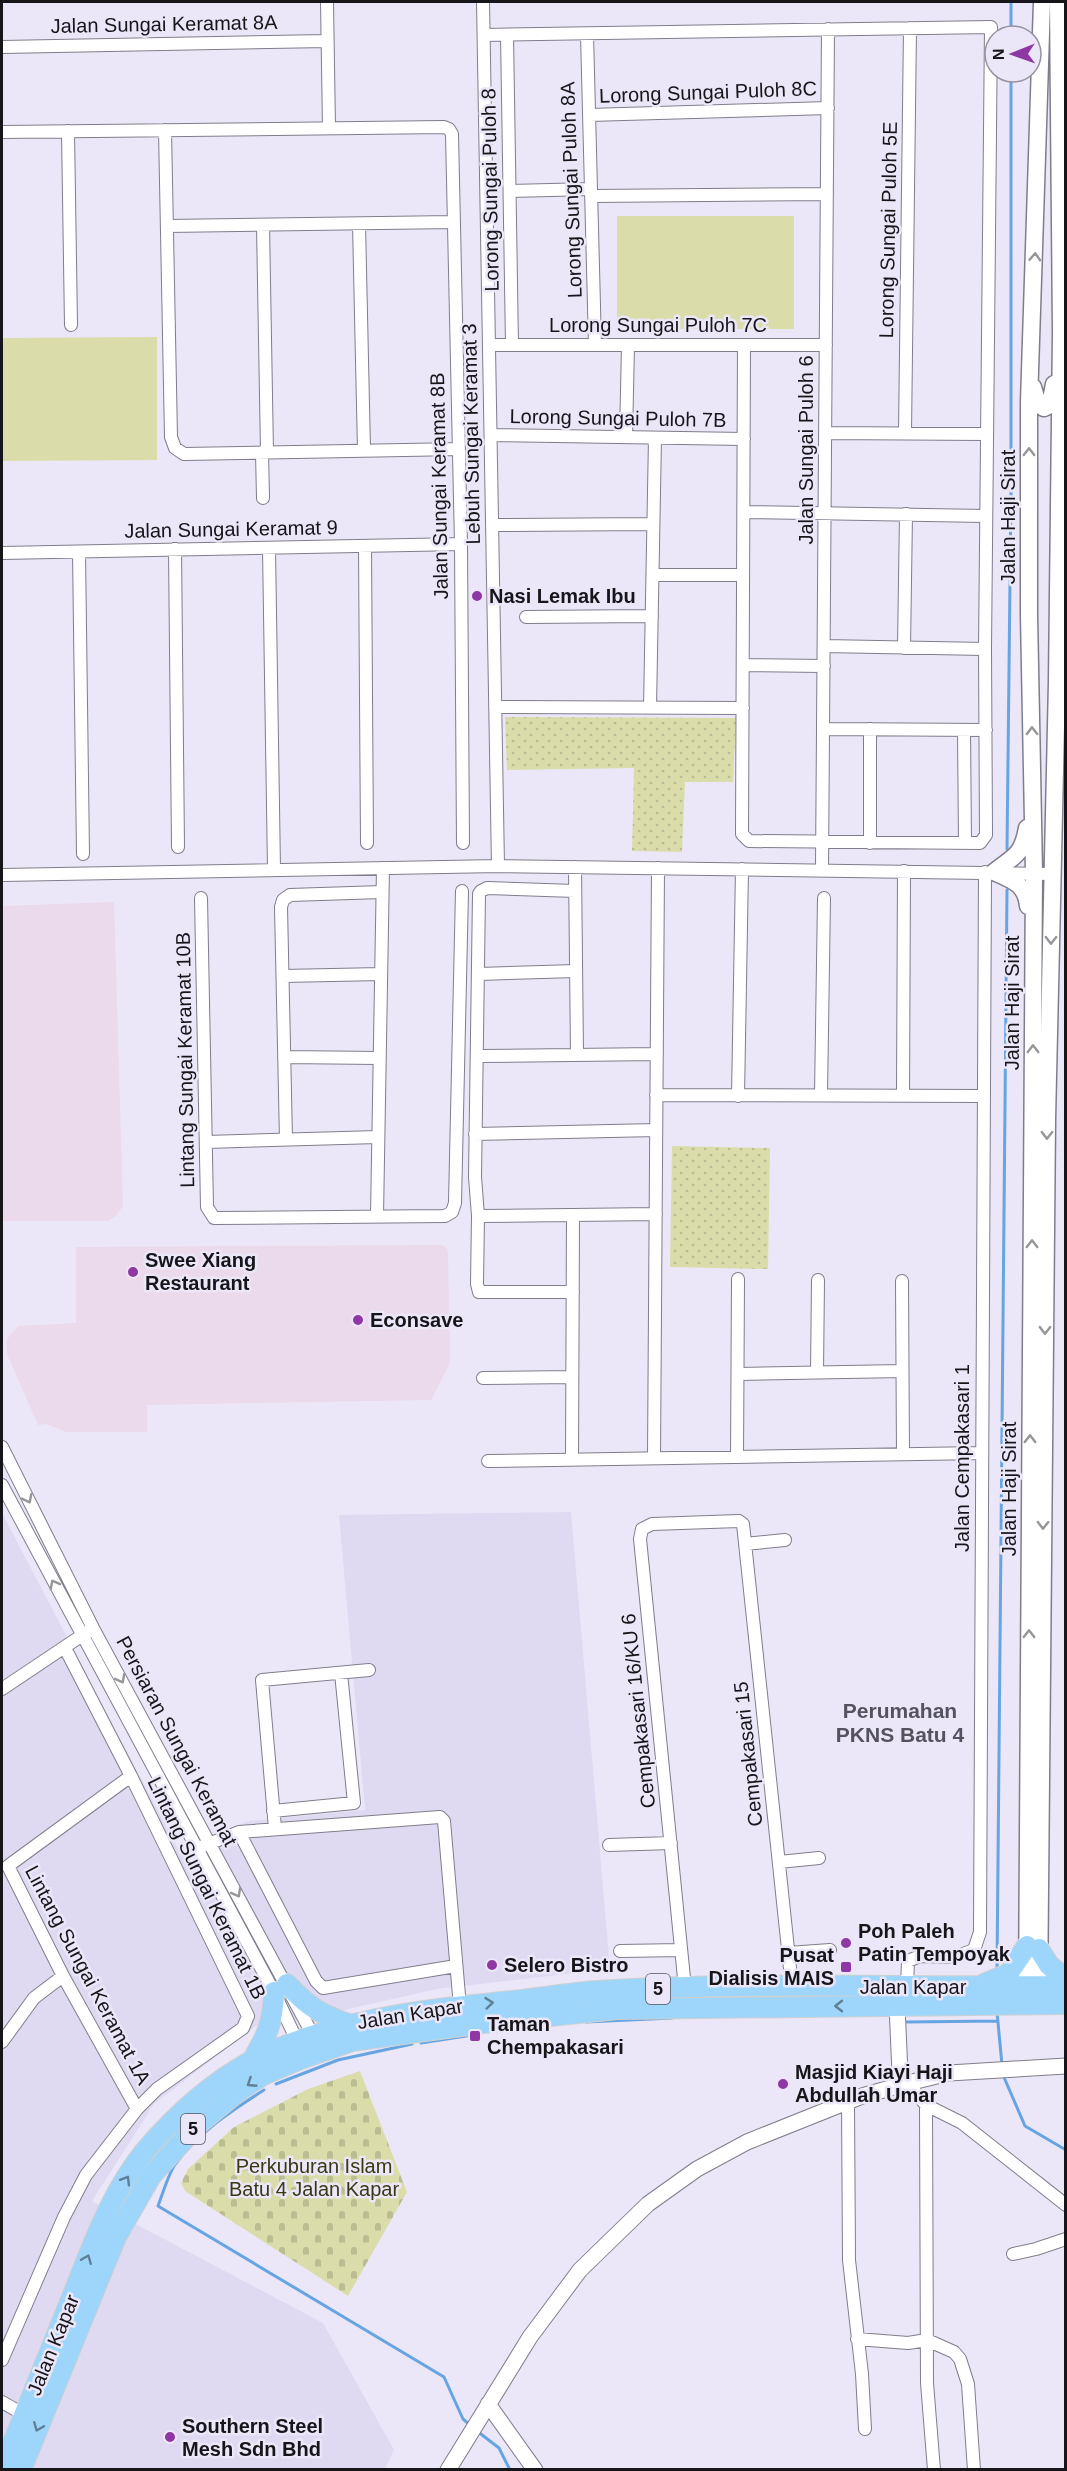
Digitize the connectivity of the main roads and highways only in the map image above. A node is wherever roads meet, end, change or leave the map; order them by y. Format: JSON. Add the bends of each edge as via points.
{"nodes":[{"id":1,"x":1042,"y":2,"type":"edge"},
{"id":2,"x":1058,"y":2,"type":"edge"},
{"id":3,"x":1062,"y":80,"type":"edge"},
{"id":4,"x":1063,"y":250,"type":"edge"},
{"id":5,"x":1061,"y":333,"type":"junction"},
{"id":6,"x":1030,"y":356,"type":"junction"},
{"id":7,"x":1063,"y":386,"type":"edge"},
{"id":8,"x":1058,"y":539,"type":"junction"},
{"id":9,"x":1029,"y":543,"type":"junction"},
{"id":10,"x":1032,"y":759,"type":"junction"},
{"id":11,"x":1059,"y":821,"type":"edge"},
{"id":12,"x":1033,"y":998,"type":"junction"},
{"id":13,"x":1033,"y":1947,"type":"junction"},
{"id":14,"x":1065,"y":1979,"type":"edge"},
{"id":15,"x":1065,"y":1986,"type":"edge"},
{"id":16,"x":1007,"y":1992,"type":"junction"},
{"id":17,"x":1065,"y":2004,"type":"edge"},
{"id":18,"x":348,"y":2024,"type":"junction"},
{"id":19,"x":309,"y":2046,"type":"junction"},
{"id":20,"x":252,"y":2061,"type":"junction"},
{"id":21,"x":3,"y":2469,"type":"edge"},
{"id":22,"x":21,"y":2469,"type":"edge"}],
"edges":[{"from":6,"to":1,"type":"main road","name":"Jalan Haji Sirat","one_way":true},
{"from":2,"to":3,"type":"main road","name":"Jalan Haji Sirat"},
{"from":3,"to":4,"type":"main road","name":"Jalan Haji Sirat"},
{"from":4,"to":5,"type":"main road","name":"Jalan Haji Sirat"},
{"from":5,"to":6,"type":"main road","via":[[1053,394],[1050,405],[1044,408],[1035,396]]},
{"from":5,"to":7,"type":"main road","name":"Jalan Haji Sirat"},
{"from":9,"to":6,"type":"main road","name":"Jalan Haji Sirat","one_way":true},
{"from":7,"to":8,"type":"main road","name":"Jalan Haji Sirat"},
{"from":8,"to":9,"type":"main road","via":[[1051,482],[1040,478]]},
{"from":8,"to":11,"type":"main road","name":"Jalan Haji Sirat"},
{"from":10,"to":9,"type":"main road","name":"Jalan Haji Sirat","one_way":true},
{"from":10,"to":12,"type":"main road","name":"Jalan Haji Sirat"},
{"from":10,"to":12,"type":"main road","via":[[1024,844],[1017,857],[989,872],[1016,881],[1024,888]]},
{"from":11,"to":13,"type":"main road","name":"Jalan Haji Sirat","one_way":true,"via":[[1052,874]]},
{"from":13,"to":12,"type":"main road","name":"Jalan Haji Sirat","one_way":true},
{"from":13,"to":14,"type":"highway"},
{"from":13,"to":16,"type":"highway"},
{"from":13,"to":16,"type":"main road","name":"Jalan Haji Sirat"},
{"from":15,"to":16,"type":"highway","name":"Jalan Kapar","number":"5"},
{"from":16,"to":17,"type":"highway","name":"Jalan Kapar","number":"5"},
{"from":18,"to":16,"type":"highway","name":"Jalan Kapar","number":"5","one_way":true,"via":[[592,1991],[907,1987]]},
{"from":16,"to":19,"type":"highway","name":"Jalan Kapar","number":"5","one_way":true,"via":[[897,2006],[617,2009]]},
{"from":18,"to":19,"type":"highway","name":"Jalan Kapar","number":"5"},
{"from":18,"to":20,"type":"highway","via":[[322,2015],[280,1988],[266,2037]]},
{"from":19,"to":20,"type":"highway","name":"Jalan Kapar","number":"5"},
{"from":19,"to":22,"type":"highway","name":"Jalan Kapar","number":"5","one_way":true,"via":[[236,2093],[196,2126],[151,2176],[116,2237]]},
{"from":21,"to":20,"type":"highway","name":"Jalan Kapar","number":"5","one_way":true,"via":[[98,2232],[125,2181],[144,2153],[188,2106]]}]}
